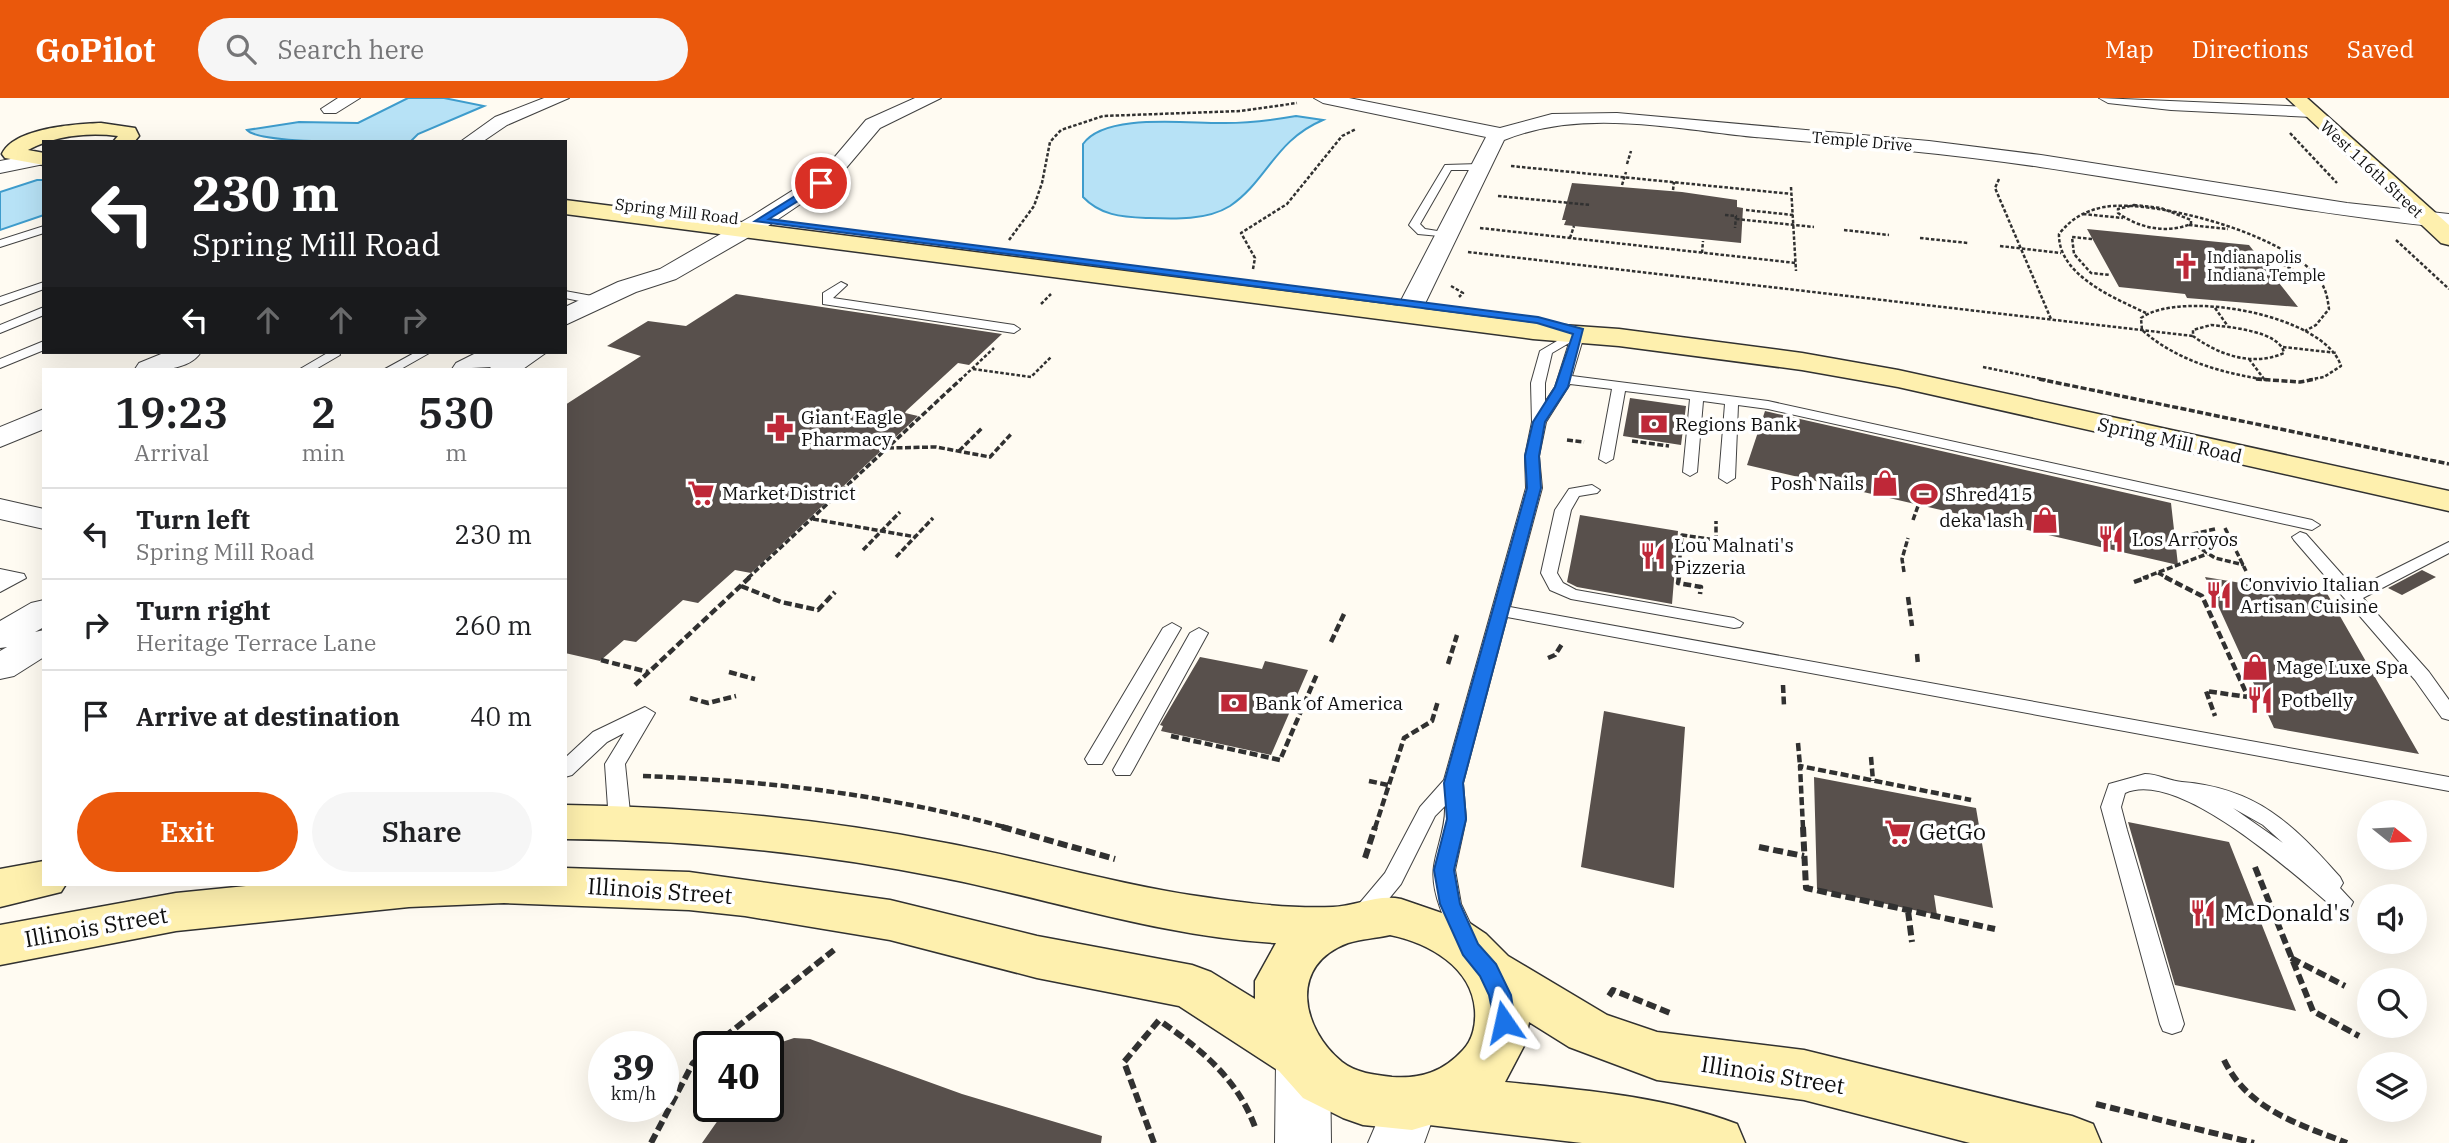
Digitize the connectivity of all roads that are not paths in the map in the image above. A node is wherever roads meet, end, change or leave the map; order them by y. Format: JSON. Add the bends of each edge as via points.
{"nodes":[{"id":1,"x":351,"y":98,"type":"edge"},
{"id":2,"x":560,"y":98,"type":"edge"},
{"id":3,"x":932,"y":98,"type":"edge"},
{"id":4,"x":2108,"y":98,"type":"edge"},
{"id":5,"x":2296,"y":98,"type":"edge"},
{"id":6,"x":1313,"y":99,"type":"edge"},
{"id":7,"x":330,"y":109,"type":"dead end"},
{"id":8,"x":2312,"y":112,"type":"junction"},
{"id":9,"x":1501,"y":134,"type":"junction"},
{"id":10,"x":126,"y":140,"type":"edge"},
{"id":11,"x":472,"y":140,"type":"edge"},
{"id":12,"x":8,"y":142,"type":"edge"},
{"id":13,"x":42,"y":159,"type":"edge"},
{"id":14,"x":42,"y":159,"type":"edge"},
{"id":15,"x":0,"y":167,"type":"edge"},
{"id":16,"x":1479,"y":167,"type":"junction"},
{"id":17,"x":567,"y":197,"type":"edge"},
{"id":18,"x":567,"y":207,"type":"edge"},
{"id":19,"x":2437,"y":220,"type":"edge"},
{"id":20,"x":753,"y":225,"type":"junction"},
{"id":21,"x":42,"y":230,"type":"edge"},
{"id":22,"x":1446,"y":235,"type":"junction"},
{"id":23,"x":2449,"y":238,"type":"edge"},
{"id":24,"x":0,"y":244,"type":"edge"},
{"id":25,"x":668,"y":274,"type":"junction"},
{"id":26,"x":841,"y":285,"type":"dead end"},
{"id":27,"x":42,"y":286,"type":"edge"},
{"id":28,"x":567,"y":294,"type":"edge"},
{"id":29,"x":599,"y":301,"type":"junction"},
{"id":30,"x":0,"y":302,"type":"edge"},
{"id":31,"x":1410,"y":309,"type":"junction"},
{"id":32,"x":42,"y":312,"type":"edge"},
{"id":33,"x":567,"y":316,"type":"edge"},
{"id":34,"x":0,"y":329,"type":"edge"},
{"id":35,"x":1014,"y":330,"type":"dead end"},
{"id":36,"x":1579,"y":332,"type":"junction"},
{"id":37,"x":567,"y":334,"type":"edge"},
{"id":38,"x":42,"y":346,"type":"edge"},
{"id":39,"x":183,"y":354,"type":"edge"},
{"id":40,"x":337,"y":354,"type":"edge"},
{"id":41,"x":421,"y":354,"type":"edge"},
{"id":42,"x":494,"y":354,"type":"edge"},
{"id":43,"x":530,"y":354,"type":"edge"},
{"id":44,"x":0,"y":364,"type":"edge"},
{"id":45,"x":151,"y":368,"type":"edge"},
{"id":46,"x":309,"y":368,"type":"edge"},
{"id":47,"x":395,"y":368,"type":"edge"},
{"id":48,"x":468,"y":368,"type":"edge"},
{"id":49,"x":505,"y":368,"type":"edge"},
{"id":50,"x":1892,"y":375,"type":"junction"},
{"id":51,"x":1564,"y":379,"type":"junction"},
{"id":52,"x":1619,"y":386,"type":"junction"},
{"id":53,"x":1697,"y":395,"type":"junction"},
{"id":54,"x":1732,"y":399,"type":"junction"},
{"id":55,"x":42,"y":419,"type":"edge"},
{"id":56,"x":1539,"y":422,"type":"junction"},
{"id":57,"x":0,"y":438,"type":"edge"},
{"id":58,"x":1606,"y":459,"type":"dead end"},
{"id":59,"x":1690,"y":472,"type":"dead end"},
{"id":60,"x":1727,"y":478,"type":"dead end"},
{"id":61,"x":2449,"y":483,"type":"edge"},
{"id":62,"x":1592,"y":490,"type":"dead end"},
{"id":63,"x":2449,"y":501,"type":"edge"},
{"id":64,"x":0,"y":509,"type":"edge"},
{"id":65,"x":42,"y":519,"type":"edge"},
{"id":66,"x":2449,"y":547,"type":"edge"},
{"id":67,"x":0,"y":574,"type":"edge"},
{"id":68,"x":0,"y":587,"type":"edge"},
{"id":69,"x":2354,"y":596,"type":"junction"},
{"id":70,"x":1500,"y":611,"type":"junction"},
{"id":71,"x":42,"y":612,"type":"edge"},
{"id":72,"x":1734,"y":623,"type":"dead end"},
{"id":73,"x":1172,"y":628,"type":"dead end"},
{"id":74,"x":1199,"y":634,"type":"dead end"},
{"id":75,"x":0,"y":637,"type":"edge"},
{"id":76,"x":42,"y":642,"type":"edge"},
{"id":77,"x":0,"y":667,"type":"edge"},
{"id":78,"x":2449,"y":714,"type":"edge"},
{"id":79,"x":1095,"y":759,"type":"dead end"},
{"id":80,"x":567,"y":768,"type":"edge"},
{"id":81,"x":1123,"y":770,"type":"dead end"},
{"id":82,"x":1453,"y":783,"type":"junction"},
{"id":83,"x":2449,"y":784,"type":"edge"},
{"id":84,"x":567,"y":822,"type":"edge"},
{"id":85,"x":621,"y":822,"type":"junction"},
{"id":86,"x":42,"y":879,"type":"edge"},
{"id":87,"x":467,"y":886,"type":"edge"},
{"id":88,"x":557,"y":886,"type":"edge"},
{"id":89,"x":0,"y":888,"type":"edge"},
{"id":90,"x":2338,"y":894,"type":"dead end"},
{"id":91,"x":1345,"y":921,"type":"junction"},
{"id":92,"x":0,"y":945,"type":"edge"},
{"id":93,"x":1479,"y":960,"type":"junction"},
{"id":94,"x":2172,"y":1024,"type":"dead end"},
{"id":95,"x":1299,"y":1058,"type":"junction"},
{"id":96,"x":1413,"y":1116,"type":"edge"},
{"id":97,"x":1280,"y":1138,"type":"edge"},
{"id":98,"x":1716,"y":1143,"type":"edge"},
{"id":99,"x":2072,"y":1143,"type":"edge"}],
"edges":[{"from":1,"to":7,"type":"street"},
{"from":2,"to":11,"type":"street","via":[[501,121]]},
{"from":3,"to":20,"type":"street","via":[[873,124],[829,176]]},
{"from":4,"to":8,"type":"street"},
{"from":5,"to":8,"type":"street","name":"West 116th Street"},
{"from":6,"to":9,"type":"street"},
{"from":8,"to":19,"type":"street","name":"West 116th Street"},
{"from":9,"to":16,"type":"street"},
{"from":9,"to":19,"type":"street","name":"Temple Drive","via":[[1537,122],[1601,119],[1896,144],[2040,161],[2323,208]]},
{"from":10,"to":12,"type":"street","via":[[128,132],[120,130],[73,131]]},
{"from":12,"to":13,"type":"street","via":[[18,157]]},
{"from":14,"to":15,"type":"street"},
{"from":16,"to":22,"type":"street"},
{"from":16,"to":22,"type":"lane","via":[[1448,167],[1414,225],[1422,232]]},
{"from":17,"to":20,"type":"street","name":"Spring Mill Road"},
{"from":18,"to":20,"type":"street","name":"Spring Mill Road"},
{"from":19,"to":23,"type":"street","name":"West 116th Street"},
{"from":20,"to":25,"type":"street"},
{"from":20,"to":31,"type":"street","name":"Spring Mill Road"},
{"from":21,"to":24,"type":"lane"},
{"from":22,"to":31,"type":"street"},
{"from":25,"to":29,"type":"street"},
{"from":25,"to":37,"type":"street","via":[[637,299]]},
{"from":26,"to":35,"type":"lane","via":[[827,301]]},
{"from":27,"to":30,"type":"lane"},
{"from":28,"to":29,"type":"lane"},
{"from":29,"to":33,"type":"street"},
{"from":31,"to":36,"type":"street","name":"Spring Mill Road","via":[[1533,331]]},
{"from":32,"to":34,"type":"lane"},
{"from":36,"to":50,"type":"street","name":"Spring Mill Road"},
{"from":36,"to":51,"type":"lane"},
{"from":36,"to":56,"type":"lane","via":[[1546,351],[1538,383]]},
{"from":38,"to":44,"type":"lane"},
{"from":39,"to":45,"type":"street"},
{"from":40,"to":46,"type":"lane"},
{"from":41,"to":47,"type":"lane"},
{"from":42,"to":48,"type":"street"},
{"from":43,"to":49,"type":"street"},
{"from":50,"to":61,"type":"street","name":"Spring Mill Road","via":[[1940,376],[1994,385]]},
{"from":50,"to":63,"type":"street","name":"Spring Mill Road"},
{"from":51,"to":52,"type":"lane"},
{"from":51,"to":56,"type":"lane"},
{"from":52,"to":53,"type":"lane"},
{"from":52,"to":58,"type":"lane"},
{"from":53,"to":54,"type":"lane"},
{"from":53,"to":59,"type":"lane"},
{"from":54,"to":60,"type":"lane"},
{"from":54,"to":69,"type":"lane","via":[[1942,442],[2306,531]]},
{"from":55,"to":57,"type":"street"},
{"from":56,"to":70,"type":"lane","via":[[1532,456],[1534,488]]},
{"from":62,"to":72,"type":"lane","via":[[1574,492],[1563,510],[1549,573],[1556,586],[1571,594]]},
{"from":64,"to":65,"type":"street"},
{"from":66,"to":69,"type":"lane"},
{"from":67,"to":68,"type":"lane","via":[[18,578]]},
{"from":69,"to":78,"type":"lane"},
{"from":70,"to":82,"type":"lane"},
{"from":70,"to":83,"type":"lane"},
{"from":71,"to":75,"type":"street"},
{"from":73,"to":79,"type":"lane"},
{"from":74,"to":81,"type":"lane"},
{"from":76,"to":77,"type":"street"},
{"from":80,"to":85,"type":"lane","via":[[600,737],[645,713],[615,764]]},
{"from":82,"to":91,"type":"lane","via":[[1427,812],[1393,877]]},
{"from":82,"to":93,"type":"lane","via":[[1456,819],[1444,870],[1450,904]]},
{"from":84,"to":85,"type":"street"},
{"from":85,"to":91,"type":"street","via":[[809,837],[934,858],[1224,919]]},
{"from":86,"to":89,"type":"street"},
{"from":87,"to":92,"type":"street","name":"Illinois Street","via":[[176,912]]},
{"from":88,"to":95,"type":"street","name":"Illinois Street","via":[[689,891],[867,916],[1037,957],[1192,987]]},
{"from":90,"to":94,"type":"lane","via":[[2212,807],[2163,783],[2130,782],[2116,789],[2111,807]]},
{"from":91,"to":93,"type":"street","via":[[1390,916],[1419,921],[1446,932]]},
{"from":91,"to":95,"type":"street","via":[[1304,942],[1286,965],[1278,993],[1281,1023]]},
{"from":93,"to":96,"type":"street","via":[[1500,995],[1504,1022],[1498,1048],[1483,1072]]},
{"from":93,"to":99,"type":"street","name":"Illinois Street","via":[[1588,1031],[1657,1056],[1804,1076]]},
{"from":95,"to":96,"type":"street","via":[[1325,1081],[1352,1095]]},
{"from":95,"to":97,"type":"street"},
{"from":96,"to":98,"type":"street","via":[[1571,1115]]}]}
